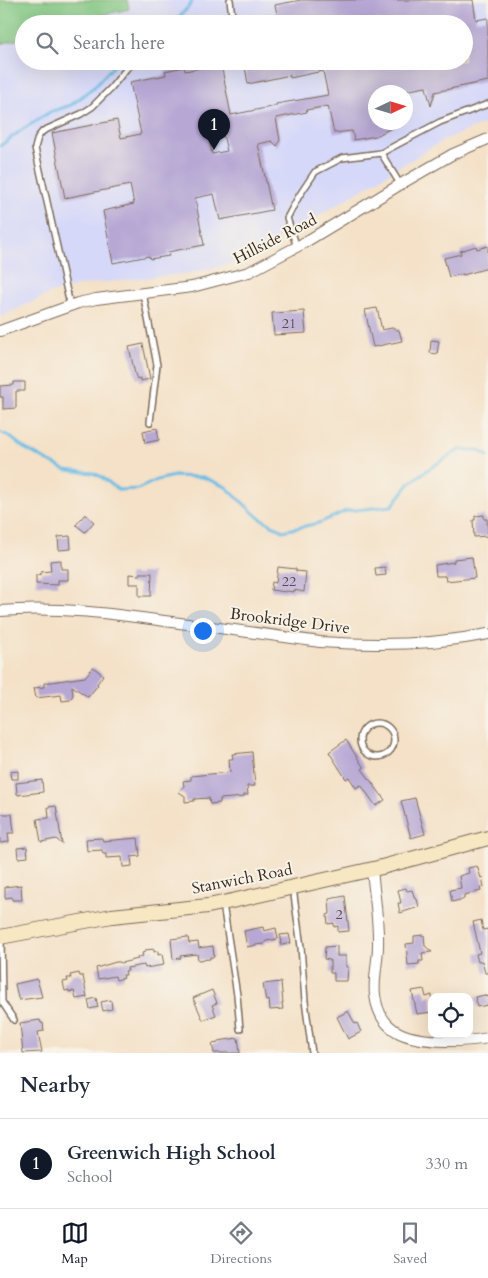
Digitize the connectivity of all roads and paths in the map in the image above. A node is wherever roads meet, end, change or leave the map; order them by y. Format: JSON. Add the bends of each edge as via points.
{"nodes":[{"id":1,"x":230,"y":0,"type":"edge"},
{"id":2,"x":232,"y":15,"type":"edge"},
{"id":3,"x":125,"y":70,"type":"edge"},
{"id":4,"x":488,"y":104,"type":"edge"},
{"id":5,"x":488,"y":139,"type":"edge"},
{"id":6,"x":381,"y":153,"type":"junction"},
{"id":7,"x":400,"y":185,"type":"junction"},
{"id":8,"x":298,"y":247,"type":"junction"},
{"id":9,"x":143,"y":293,"type":"junction"},
{"id":10,"x":70,"y":306,"type":"junction"},
{"id":11,"x":0,"y":331,"type":"edge"},
{"id":12,"x":150,"y":422,"type":"dead end"},
{"id":13,"x":0,"y":611,"type":"edge"},
{"id":14,"x":488,"y":634,"type":"edge"},
{"id":15,"x":374,"y":723,"type":"joint"},
{"id":16,"x":488,"y":838,"type":"edge"},
{"id":17,"x":372,"y":869,"type":"junction"},
{"id":18,"x":293,"y":887,"type":"junction"},
{"id":19,"x":223,"y":903,"type":"junction"},
{"id":20,"x":0,"y":937,"type":"edge"},
{"id":21,"x":14,"y":1020,"type":"dead end"},
{"id":22,"x":240,"y":1029,"type":"dead end"},
{"id":23,"x":488,"y":1038,"type":"edge"},
{"id":24,"x":312,"y":1053,"type":"edge"}],
"edges":[{"from":1,"to":2,"type":"lane"},
{"from":3,"to":10,"type":"lane","via":[[92,107],[43,131],[35,148]]},
{"from":4,"to":6,"type":"lane","via":[[440,122]]},
{"from":5,"to":7,"type":"street","name":"Hillside Road","via":[[453,154]]},
{"from":6,"to":7,"type":"lane"},
{"from":6,"to":8,"type":"lane","via":[[342,158],[315,172],[287,218]]},
{"from":7,"to":8,"type":"street","name":"Hillside Road"},
{"from":8,"to":9,"type":"street","name":"Hillside Road","via":[[249,272],[192,287]]},
{"from":9,"to":10,"type":"street","name":"Hillside Road"},
{"from":9,"to":12,"type":"lane","via":[[157,365]]},
{"from":10,"to":11,"type":"street","name":"Hillside Road"},
{"from":13,"to":14,"type":"street","name":"Brookridge Drive","via":[[38,609],[99,613],[350,644],[412,643]]},
{"from":15,"to":15,"type":"lane","via":[[361,732],[360,743],[369,756],[380,758],[392,749],[394,738],[389,728]]},
{"from":16,"to":17,"type":"street","name":"Stanwich Road"},
{"from":17,"to":18,"type":"street","name":"Stanwich Road"},
{"from":17,"to":23,"type":"street","via":[[378,945],[374,994],[380,1015],[394,1030],[412,1038],[457,1041]]},
{"from":18,"to":19,"type":"street","name":"Stanwich Road"},
{"from":18,"to":24,"type":"lane"},
{"from":19,"to":20,"type":"street","name":"Stanwich Road","via":[[103,918]]},
{"from":19,"to":22,"type":"lane"},
{"from":20,"to":21,"type":"lane","via":[[2,1002]]}]}
